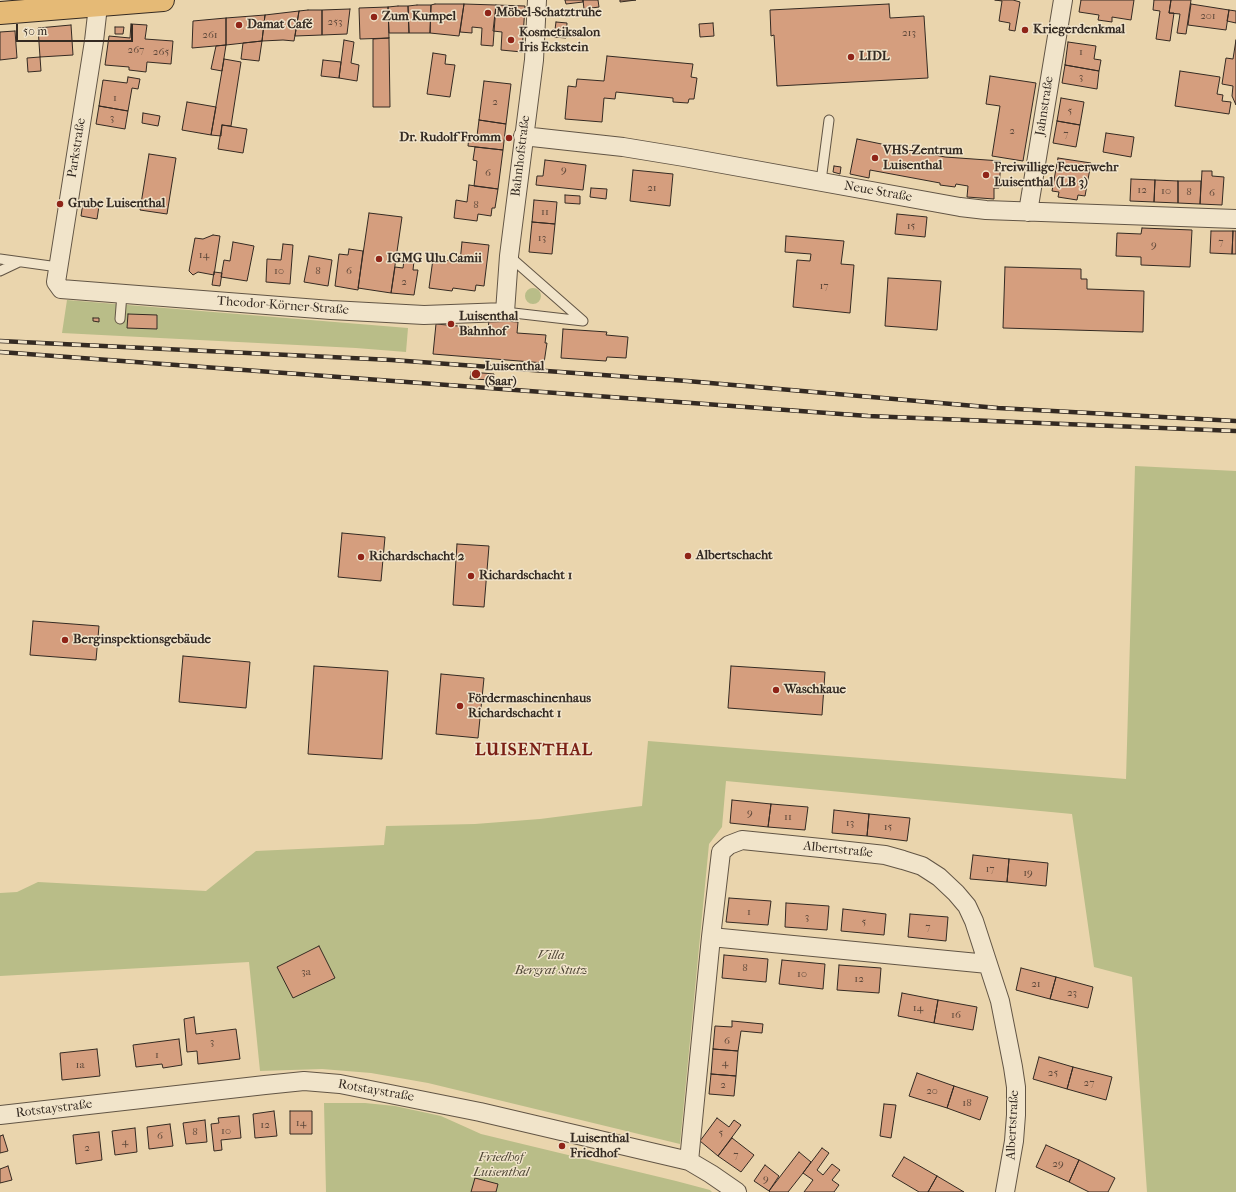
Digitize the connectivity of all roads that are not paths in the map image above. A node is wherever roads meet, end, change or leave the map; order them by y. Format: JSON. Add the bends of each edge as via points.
{"nodes":[{"id":1,"x":163,"y":0,"type":"edge"},
{"id":2,"x":537,"y":0,"type":"edge"},
{"id":3,"x":1063,"y":0,"type":"edge"},
{"id":4,"x":95,"y":4,"type":"edge"},
{"id":5,"x":0,"y":13,"type":"edge"},
{"id":6,"x":829,"y":120,"type":"dead end"},
{"id":7,"x":524,"y":136,"type":"junction"},
{"id":8,"x":821,"y":181,"type":"junction"},
{"id":9,"x":1028,"y":212,"type":"junction"},
{"id":10,"x":1236,"y":219,"type":"edge"},
{"id":11,"x":509,"y":256,"type":"junction"},
{"id":12,"x":0,"y":259,"type":"edge"},
{"id":13,"x":19,"y":262,"type":"junction"},
{"id":14,"x":58,"y":267,"type":"junction"},
{"id":15,"x":0,"y":271,"type":"edge"},
{"id":16,"x":61,"y":289,"type":"joint"},
{"id":17,"x":122,"y":294,"type":"junction"},
{"id":18,"x":505,"y":312,"type":"junction"},
{"id":19,"x":120,"y":319,"type":"dead end"},
{"id":20,"x":711,"y":937,"type":"junction"},
{"id":21,"x":988,"y":964,"type":"junction"},
{"id":22,"x":0,"y":1115,"type":"edge"},
{"id":23,"x":689,"y":1161,"type":"junction"},
{"id":24,"x":737,"y":1192,"type":"edge"},
{"id":25,"x":1005,"y":1192,"type":"edge"}],
"edges":[{"from":1,"to":4,"type":"main road"},
{"from":2,"to":7,"type":"street","name":"Bahnhofstraße","via":[[534,60]]},
{"from":3,"to":9,"type":"street","name":"Jahnstraße"},
{"from":4,"to":5,"type":"main road"},
{"from":4,"to":14,"type":"street","name":"Parkstraße","via":[[94,41]]},
{"from":6,"to":8,"type":"lane"},
{"from":7,"to":8,"type":"street","name":"Neue Straße","via":[[624,147]]},
{"from":7,"to":11,"type":"street","name":"Bahnhofstraße"},
{"from":8,"to":9,"type":"street","name":"Neue Straße","via":[[960,207]]},
{"from":9,"to":10,"type":"street","name":"Neue Straße"},
{"from":11,"to":18,"type":"street","name":"Bahnhofstraße"},
{"from":11,"to":18,"type":"lane","via":[[583,320]]},
{"from":12,"to":13,"type":"lane"},
{"from":13,"to":14,"type":"lane"},
{"from":13,"to":15,"type":"lane"},
{"from":14,"to":16,"type":"street","name":"Parkstraße","via":[[56,282]]},
{"from":16,"to":17,"type":"street","name":"Theodor-Körner-Straße"},
{"from":17,"to":18,"type":"street","name":"Theodor-Körner-Straße","via":[[424,315]]},
{"from":17,"to":19,"type":"lane"},
{"from":20,"to":21,"type":"street"},
{"from":20,"to":21,"type":"street","name":"Albertstraße","via":[[721,852],[729,844],[742,840],[885,855],[922,866],[939,877],[967,906]]},
{"from":20,"to":23,"type":"street","name":"Albertstraße"},
{"from":21,"to":25,"type":"street","name":"Albertstraße","via":[[1000,1001],[1016,1087],[1014,1141]]},
{"from":22,"to":23,"type":"street","name":"Rotstaystraße","via":[[304,1082],[348,1085],[480,1112]]},
{"from":23,"to":24,"type":"street","name":"Rotstaystraße"}]}
